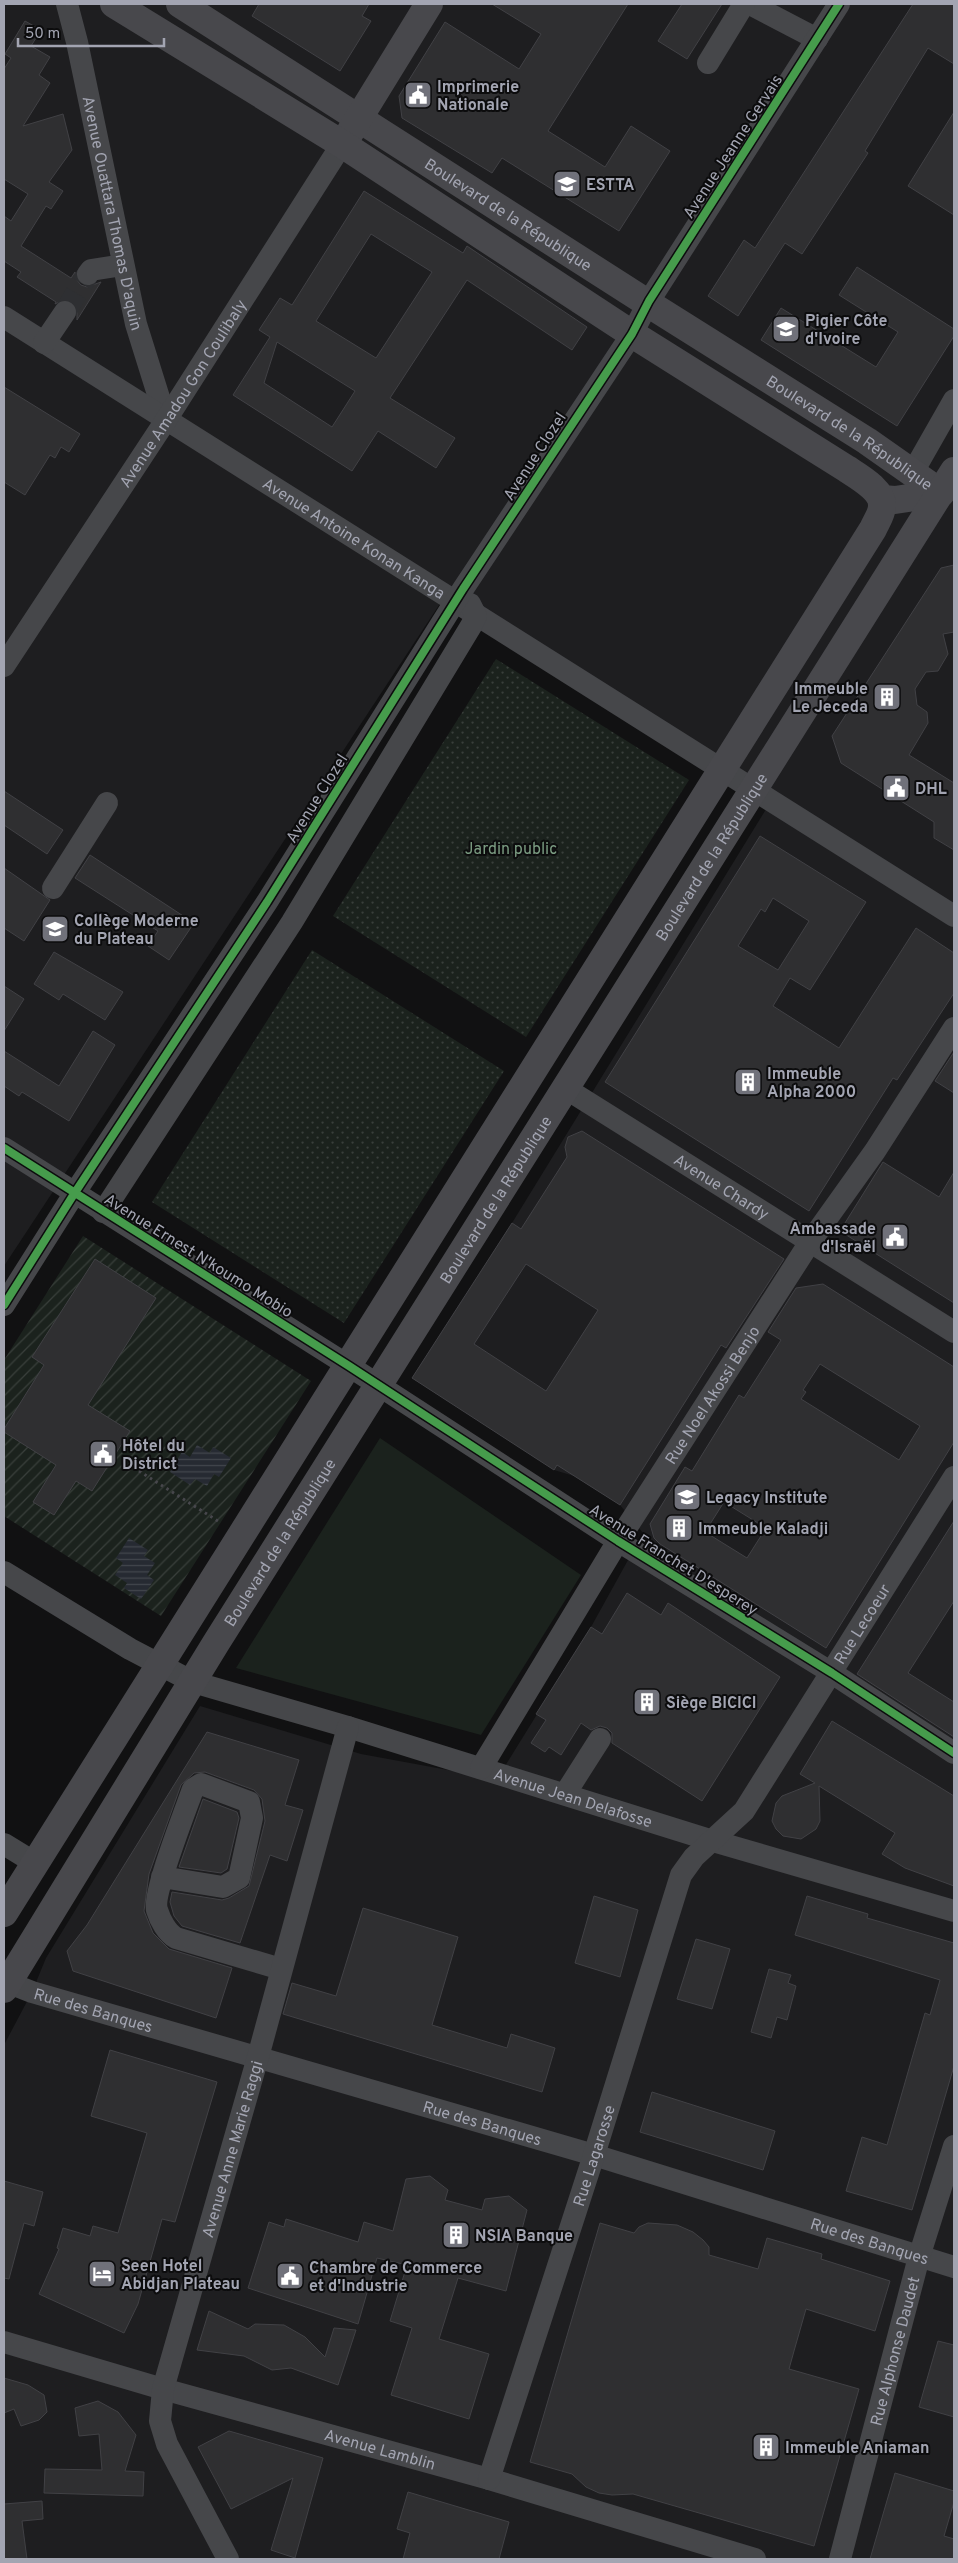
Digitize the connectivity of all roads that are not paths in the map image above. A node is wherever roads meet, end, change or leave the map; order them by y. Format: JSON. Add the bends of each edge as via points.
{"nodes":[{"id":1,"x":67,"y":4,"type":"edge"},
{"id":2,"x":114,"y":4,"type":"edge"},
{"id":3,"x":180,"y":4,"type":"edge"},
{"id":4,"x":429,"y":4,"type":"edge"},
{"id":5,"x":744,"y":4,"type":"edge"},
{"id":6,"x":750,"y":4,"type":"edge"},
{"id":7,"x":839,"y":4,"type":"edge"},
{"id":8,"x":817,"y":39,"type":"junction"},
{"id":9,"x":708,"y":63,"type":"dead end"},
{"id":10,"x":359,"y":119,"type":"junction"},
{"id":11,"x":342,"y":144,"type":"junction"},
{"id":12,"x":123,"y":265,"type":"junction"},
{"id":13,"x":88,"y":274,"type":"tunnel mouth"},
{"id":14,"x":649,"y":304,"type":"junction"},
{"id":15,"x":65,"y":312,"type":"tunnel mouth"},
{"id":16,"x":4,"y":317,"type":"edge"},
{"id":17,"x":632,"y":334,"type":"junction"},
{"id":18,"x":44,"y":343,"type":"junction"},
{"id":19,"x":954,"y":400,"type":"edge"},
{"id":20,"x":166,"y":420,"type":"junction"},
{"id":21,"x":914,"y":472,"type":"junction"},
{"id":22,"x":950,"y":488,"type":"edge"},
{"id":23,"x":882,"y":499,"type":"junction"},
{"id":24,"x":459,"y":596,"type":"junction"},
{"id":25,"x":476,"y":616,"type":"junction"},
{"id":26,"x":4,"y":666,"type":"edge"},
{"id":27,"x":722,"y":771,"type":"junction"},
{"id":28,"x":754,"y":790,"type":"junction"},
{"id":29,"x":108,"y":803,"type":"dead end"},
{"id":30,"x":53,"y":888,"type":"dead end"},
{"id":31,"x":954,"y":916,"type":"edge"},
{"id":32,"x":954,"y":1028,"type":"edge"},
{"id":33,"x":565,"y":1088,"type":"junction"},
{"id":34,"x":4,"y":1148,"type":"edge"},
{"id":35,"x":74,"y":1194,"type":"junction"},
{"id":36,"x":103,"y":1212,"type":"junction"},
{"id":37,"x":810,"y":1242,"type":"junction"},
{"id":38,"x":4,"y":1305,"type":"edge"},
{"id":39,"x":954,"y":1332,"type":"edge"},
{"id":40,"x":349,"y":1366,"type":"junction"},
{"id":41,"x":379,"y":1386,"type":"junction"},
{"id":42,"x":954,"y":1477,"type":"edge"},
{"id":43,"x":618,"y":1540,"type":"junction"},
{"id":44,"x":4,"y":1572,"type":"edge"},
{"id":45,"x":160,"y":1665,"type":"junction"},
{"id":46,"x":832,"y":1673,"type":"junction"},
{"id":47,"x":192,"y":1682,"type":"junction"},
{"id":48,"x":348,"y":1727,"type":"junction"},
{"id":49,"x":600,"y":1739,"type":"dead end"},
{"id":50,"x":954,"y":1753,"type":"edge"},
{"id":51,"x":481,"y":1768,"type":"junction"},
{"id":52,"x":565,"y":1794,"type":"junction"},
{"id":53,"x":713,"y":1841,"type":"junction"},
{"id":54,"x":4,"y":1844,"type":"edge"},
{"id":55,"x":34,"y":1863,"type":"junction"},
{"id":56,"x":162,"y":1877,"type":"junction"},
{"id":57,"x":954,"y":1912,"type":"edge"},
{"id":58,"x":4,"y":1913,"type":"edge"},
{"id":59,"x":281,"y":1970,"type":"junction"},
{"id":60,"x":5,"y":1984,"type":"edge"},
{"id":61,"x":258,"y":2058,"type":"junction"},
{"id":62,"x":954,"y":2146,"type":"edge"},
{"id":63,"x":594,"y":2155,"type":"junction"},
{"id":64,"x":919,"y":2257,"type":"junction"},
{"id":65,"x":954,"y":2268,"type":"edge"},
{"id":66,"x":4,"y":2342,"type":"edge"},
{"id":67,"x":163,"y":2389,"type":"junction"},
{"id":68,"x":489,"y":2479,"type":"junction"},
{"id":69,"x":228,"y":2559,"type":"edge"},
{"id":70,"x":755,"y":2559,"type":"edge"},
{"id":71,"x":840,"y":2559,"type":"edge"}],
"edges":[{"from":1,"to":12,"type":"street","name":"Avenue Ouattara Thomas D'aquin"},
{"from":2,"to":11,"type":"main road","name":"Boulevard de la République"},
{"from":3,"to":10,"type":"main road","name":"Boulevard de la République"},
{"from":4,"to":10,"type":"main road","name":"Avenue Amadou Gon Coulibaly"},
{"from":5,"to":9,"type":"street"},
{"from":6,"to":8,"type":"street"},
{"from":7,"to":8,"type":"street","name":"Avenue Jeanne Gervais"},
{"from":8,"to":14,"type":"street","name":"Avenue Jeanne Gervais"},
{"from":10,"to":11,"type":"main road","name":"Avenue Amadou Gon Coulibaly"},
{"from":10,"to":14,"type":"main road","name":"Boulevard de la République"},
{"from":11,"to":17,"type":"main road","name":"Boulevard de la République"},
{"from":11,"to":20,"type":"street","name":"Avenue Amadou Gon Coulibaly"},
{"from":12,"to":13,"type":"street","via":[[91,270]]},
{"from":12,"to":20,"type":"street","name":"Avenue Ouattara Thomas D'aquin","via":[[136,324]]},
{"from":14,"to":17,"type":"street","name":"Avenue Clozel"},
{"from":14,"to":21,"type":"main road","name":"Boulevard de la République"},
{"from":15,"to":18,"type":"street"},
{"from":16,"to":18,"type":"street","name":"Avenue Antoine Konan Kanga"},
{"from":17,"to":23,"type":"main road","name":"Boulevard de la République","via":[[867,482]]},
{"from":17,"to":24,"type":"street","name":"Avenue Clozel"},
{"from":18,"to":20,"type":"street","name":"Avenue Antoine Konan Kanga"},
{"from":19,"to":21,"type":"street"},
{"from":20,"to":24,"type":"street","name":"Avenue Antoine Konan Kanga"},
{"from":20,"to":26,"type":"street","name":"Avenue Amadou Gon Coulibaly"},
{"from":21,"to":22,"type":"main road","name":"Boulevard de la République"},
{"from":22,"to":23,"type":"main road","via":[[895,500]]},
{"from":22,"to":28,"type":"main road","name":"Boulevard de la République"},
{"from":23,"to":27,"type":"main road","via":[[883,509],[873,529]]},
{"from":24,"to":25,"type":"street","name":"Avenue Antoine Konan Kanga"},
{"from":24,"to":35,"type":"street","name":"Avenue Clozel","via":[[267,902]]},
{"from":25,"to":27,"type":"street","name":"Avenue Antoine Konan Kanga"},
{"from":25,"to":36,"type":"street","via":[[293,920]]},
{"from":27,"to":28,"type":"street","name":"Avenue Antoine Konan Kanga"},
{"from":27,"to":40,"type":"main road"},
{"from":28,"to":31,"type":"street","name":"Avenue Antoine Konan Kanga"},
{"from":28,"to":33,"type":"main road","name":"Boulevard de la République"},
{"from":29,"to":30,"type":"street"},
{"from":32,"to":37,"type":"street","name":"Rue Noel Akossi Benjo","via":[[875,1151]]},
{"from":33,"to":37,"type":"street","name":"Avenue Chardy"},
{"from":33,"to":41,"type":"main road","name":"Boulevard de la République"},
{"from":34,"to":35,"type":"street","name":"Avenue Ernest N'koumo Mobio"},
{"from":35,"to":36,"type":"street","name":"Avenue Ernest N'koumo Mobio"},
{"from":35,"to":38,"type":"street","name":"Avenue Clozel"},
{"from":36,"to":40,"type":"street","name":"Avenue Ernest N'koumo Mobio"},
{"from":37,"to":39,"type":"street","name":"Avenue Chardy"},
{"from":37,"to":43,"type":"street","name":"Rue Noel Akossi Benjo"},
{"from":40,"to":41,"type":"street","name":"Avenue Ernest N'koumo Mobio"},
{"from":40,"to":45,"type":"main road"},
{"from":41,"to":43,"type":"street","name":"Avenue Franchet D'esperey"},
{"from":41,"to":47,"type":"main road","name":"Boulevard de la République"},
{"from":42,"to":46,"type":"street","name":"Rue Lecoeur"},
{"from":43,"to":46,"type":"street","name":"Avenue Franchet D'esperey"},
{"from":43,"to":51,"type":"street","name":"Rue Noel Akossi Benjo"},
{"from":44,"to":45,"type":"street","name":"Avenue Jean Delafosse"},
{"from":45,"to":47,"type":"street","name":"Avenue Jean Delafosse"},
{"from":45,"to":55,"type":"main road"},
{"from":46,"to":50,"type":"street","name":"Avenue Franchet D'esperey"},
{"from":46,"to":53,"type":"street","name":"Rue Lecoeur","via":[[744,1811]]},
{"from":47,"to":48,"type":"street","name":"Avenue Jean Delafosse"},
{"from":47,"to":60,"type":"main road","name":"Boulevard de la République"},
{"from":48,"to":51,"type":"street","name":"Avenue Jean Delafosse"},
{"from":48,"to":59,"type":"street","name":"Avenue Anne Marie Raggi"},
{"from":49,"to":52,"type":"street"},
{"from":51,"to":52,"type":"street","name":"Avenue Jean Delafosse"},
{"from":52,"to":53,"type":"street","name":"Avenue Jean Delafosse"},
{"from":53,"to":57,"type":"street","name":"Avenue Jean Delafosse"},
{"from":53,"to":63,"type":"street","name":"Rue Lagarosse","via":[[694,1857],[681,1875]]},
{"from":54,"to":55,"type":"street"},
{"from":55,"to":58,"type":"main road"},
{"from":56,"to":56,"type":"street","via":[[194,1789],[201,1784],[249,1802],[252,1818],[239,1878],[223,1887]]},
{"from":56,"to":59,"type":"street","via":[[156,1909],[169,1934]]},
{"from":59,"to":61,"type":"street","name":"Avenue Anne Marie Raggi"},
{"from":60,"to":61,"type":"street","name":"Rue des Banques"},
{"from":61,"to":63,"type":"street","name":"Rue des Banques"},
{"from":61,"to":67,"type":"street","name":"Avenue Anne Marie Raggi"},
{"from":62,"to":64,"type":"street","name":"Rue Alphonse Daudet"},
{"from":63,"to":64,"type":"street","name":"Rue des Banques"},
{"from":63,"to":68,"type":"street","name":"Rue Lagarosse"},
{"from":64,"to":65,"type":"street","name":"Rue des Banques"},
{"from":64,"to":71,"type":"street","name":"Rue Alphonse Daudet"},
{"from":66,"to":67,"type":"street","name":"Avenue Lamblin"},
{"from":67,"to":68,"type":"street","name":"Avenue Lamblin"},
{"from":67,"to":69,"type":"street","name":"Avenue Anne Marie Raggi","via":[[160,2421],[167,2444]]},
{"from":68,"to":70,"type":"street","name":"Avenue Lamblin"}]}
